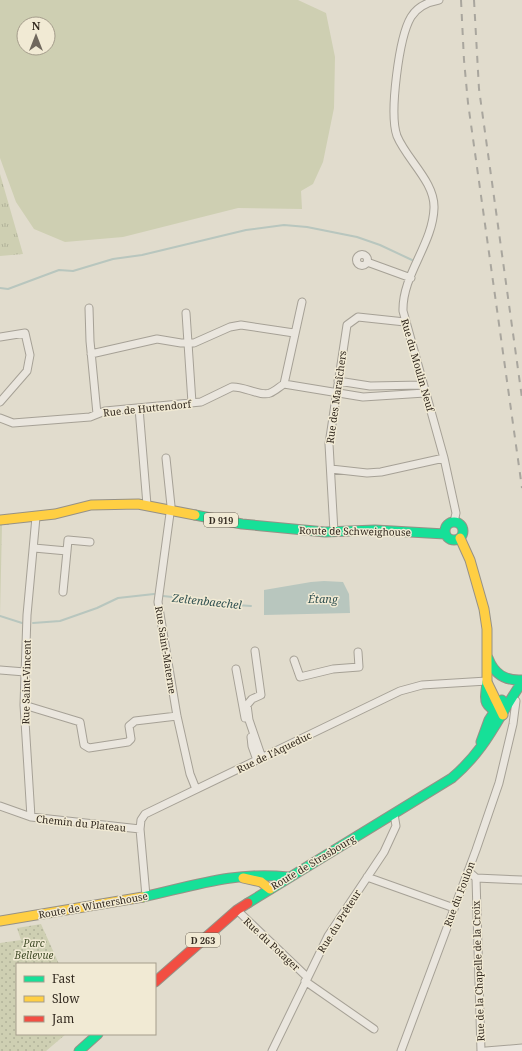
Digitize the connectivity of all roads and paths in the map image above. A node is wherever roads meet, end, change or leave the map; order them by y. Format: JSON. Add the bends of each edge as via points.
{"nodes":[{"id":1,"x":438,"y":0,"type":"edge"},
{"id":2,"x":368,"y":262,"type":"dead end"},
{"id":3,"x":411,"y":278,"type":"junction"},
{"id":4,"x":302,"y":302,"type":"dead end"},
{"id":5,"x":89,"y":308,"type":"dead end"},
{"id":6,"x":186,"y":313,"type":"dead end"},
{"id":7,"x":405,"y":322,"type":"junction"},
{"id":8,"x":294,"y":334,"type":"junction"},
{"id":9,"x":0,"y":338,"type":"edge"},
{"id":10,"x":188,"y":343,"type":"junction"},
{"id":11,"x":91,"y":354,"type":"junction"},
{"id":12,"x":338,"y":381,"type":"junction"},
{"id":13,"x":284,"y":384,"type":"junction"},
{"id":14,"x":423,"y":385,"type":"junction"},
{"id":15,"x":378,"y":386,"type":"junction"},
{"id":16,"x":336,"y":392,"type":"junction"},
{"id":17,"x":425,"y":393,"type":"junction"},
{"id":18,"x":378,"y":396,"type":"junction"},
{"id":19,"x":0,"y":402,"type":"edge"},
{"id":20,"x":192,"y":403,"type":"junction"},
{"id":21,"x":139,"y":408,"type":"junction"},
{"id":22,"x":97,"y":414,"type":"junction"},
{"id":23,"x":0,"y":418,"type":"edge"},
{"id":24,"x":166,"y":458,"type":"dead end"},
{"id":25,"x":444,"y":458,"type":"junction"},
{"id":26,"x":331,"y":469,"type":"junction"},
{"id":27,"x":147,"y":505,"type":"junction"},
{"id":28,"x":171,"y":509,"type":"junction"},
{"id":29,"x":36,"y":517,"type":"junction"},
{"id":30,"x":0,"y":520,"type":"edge"},
{"id":31,"x":454,"y":522,"type":"junction"},
{"id":32,"x":334,"y":532,"type":"junction"},
{"id":33,"x":445,"y":534,"type":"junction"},
{"id":34,"x":460,"y":538,"type":"junction"},
{"id":35,"x":90,"y":542,"type":"dead end"},
{"id":36,"x":34,"y":548,"type":"junction"},
{"id":37,"x":67,"y":551,"type":"junction"},
{"id":38,"x":63,"y":592,"type":"dead end"},
{"id":39,"x":486,"y":647,"type":"junction"},
{"id":40,"x":255,"y":651,"type":"dead end"},
{"id":41,"x":358,"y":652,"type":"dead end"},
{"id":42,"x":294,"y":660,"type":"dead end"},
{"id":43,"x":236,"y":669,"type":"dead end"},
{"id":44,"x":0,"y":670,"type":"edge"},
{"id":45,"x":25,"y":672,"type":"junction"},
{"id":46,"x":487,"y":682,"type":"junction"},
{"id":47,"x":520,"y":689,"type":"edge"},
{"id":48,"x":24,"y":705,"type":"junction"},
{"id":49,"x":496,"y":708,"type":"junction"},
{"id":50,"x":503,"y":715,"type":"junction"},
{"id":51,"x":177,"y":716,"type":"junction"},
{"id":52,"x":510,"y":736,"type":"junction"},
{"id":53,"x":478,"y":752,"type":"junction"},
{"id":54,"x":260,"y":759,"type":"junction"},
{"id":55,"x":196,"y":789,"type":"junction"},
{"id":56,"x":1,"y":808,"type":"edge"},
{"id":57,"x":394,"y":814,"type":"junction"},
{"id":58,"x":31,"y":817,"type":"junction"},
{"id":59,"x":140,"y":829,"type":"junction"},
{"id":60,"x":468,"y":871,"type":"junction"},
{"id":61,"x":233,"y":877,"type":"junction"},
{"id":62,"x":288,"y":877,"type":"junction"},
{"id":63,"x":367,"y":877,"type":"junction"},
{"id":64,"x":476,"y":878,"type":"junction"},
{"id":65,"x":522,"y":880,"type":"edge"},
{"id":66,"x":270,"y":889,"type":"junction"},
{"id":67,"x":146,"y":896,"type":"junction"},
{"id":68,"x":454,"y":908,"type":"junction"},
{"id":69,"x":238,"y":910,"type":"junction"},
{"id":70,"x":0,"y":921,"type":"edge"},
{"id":71,"x":306,"y":979,"type":"junction"},
{"id":72,"x":156,"y":981,"type":"edge"},
{"id":73,"x":374,"y":1029,"type":"dead end"},
{"id":74,"x":97,"y":1035,"type":"edge"},
{"id":75,"x":522,"y":1048,"type":"edge"},
{"id":76,"x":80,"y":1051,"type":"edge"},
{"id":77,"x":272,"y":1051,"type":"edge"},
{"id":78,"x":401,"y":1051,"type":"edge"},
{"id":79,"x":481,"y":1051,"type":"edge"},
{"id":80,"x":486,"y":1051,"type":"edge"}],
"edges":[{"from":1,"to":3,"type":"street","name":"Rue du Moulin Neuf","via":[[425,4],[411,17],[403,42],[396,82],[397,136],[411,161],[430,186],[434,202],[433,217]]},
{"from":2,"to":3,"type":"street"},
{"from":3,"to":7,"type":"street","name":"Rue du Moulin Neuf","via":[[403,303]]},
{"from":4,"to":8,"type":"street"},
{"from":5,"to":11,"type":"street"},
{"from":6,"to":10,"type":"street"},
{"from":7,"to":12,"type":"street","name":"Rue des Maraîchers","via":[[358,317],[351,321],[347,325]]},
{"from":7,"to":14,"type":"street","name":"Rue du Moulin Neuf"},
{"from":8,"to":10,"type":"street","via":[[241,325]]},
{"from":8,"to":13,"type":"street"},
{"from":9,"to":19,"type":"street","via":[[25,333],[30,355],[27,371]]},
{"from":10,"to":11,"type":"street","via":[[157,338]]},
{"from":10,"to":20,"type":"street"},
{"from":11,"to":22,"type":"street"},
{"from":12,"to":15,"type":"street"},
{"from":12,"to":16,"type":"street","name":"Rue des Maraîchers"},
{"from":13,"to":16,"type":"street"},
{"from":13,"to":20,"type":"street","name":"Rue de Huttendorf","via":[[265,394],[232,387],[201,402]]},
{"from":14,"to":15,"type":"street"},
{"from":14,"to":17,"type":"street","name":"Rue du Moulin Neuf"},
{"from":15,"to":18,"type":"street"},
{"from":16,"to":18,"type":"street"},
{"from":16,"to":26,"type":"street","name":"Rue des Maraîchers","via":[[329,444]]},
{"from":17,"to":18,"type":"street"},
{"from":17,"to":25,"type":"street","name":"Rue du Moulin Neuf"},
{"from":20,"to":21,"type":"street","name":"Rue de Huttendorf"},
{"from":21,"to":22,"type":"street","name":"Rue de Huttendorf"},
{"from":21,"to":27,"type":"street"},
{"from":22,"to":23,"type":"street","name":"Rue de Huttendorf","via":[[90,417],[13,423]]},
{"from":24,"to":28,"type":"street"},
{"from":25,"to":26,"type":"street","via":[[381,472]]},
{"from":25,"to":31,"type":"street","name":"Rue du Moulin Neuf","via":[[456,513]]},
{"from":26,"to":32,"type":"street","name":"Rue des Maraîchers"},
{"from":27,"to":28,"type":"main road","name":"Route de Schweighouse","number":"D 919"},
{"from":27,"to":29,"type":"main road","name":"Route de Schweighouse","number":"D 919","via":[[110,503]]},
{"from":28,"to":32,"type":"main road","name":"Route de Schweighouse","number":"D 919","via":[[244,524]]},
{"from":28,"to":51,"type":"street","name":"Rue Saint-Materne","via":[[158,602]]},
{"from":29,"to":30,"type":"main road","name":"Route de Schweighouse","number":"D 919"},
{"from":29,"to":36,"type":"street","name":"Rue Saint-Vincent"},
{"from":31,"to":33,"type":"main road","via":[[446,526]]},
{"from":31,"to":34,"type":"main road","via":[[462,527],[463,533]]},
{"from":32,"to":33,"type":"main road","name":"Route de Schweighouse","number":"D 919","via":[[375,530]]},
{"from":33,"to":34,"type":"main road","via":[[451,540]]},
{"from":34,"to":39,"type":"main road","via":[[470,560],[484,609]]},
{"from":35,"to":37,"type":"street","via":[[68,540]]},
{"from":36,"to":37,"type":"street"},
{"from":36,"to":45,"type":"street","name":"Rue Saint-Vincent","via":[[27,615]]},
{"from":37,"to":38,"type":"street"},
{"from":39,"to":46,"type":"main road"},
{"from":39,"to":47,"type":"main road","via":[[489,662],[498,674]]},
{"from":40,"to":54,"type":"street","via":[[261,695],[252,698],[247,706]]},
{"from":41,"to":42,"type":"street","via":[[359,667],[333,669],[300,677]]},
{"from":43,"to":54,"type":"street","via":[[252,746]]},
{"from":44,"to":45,"type":"street"},
{"from":45,"to":48,"type":"street","name":"Rue Saint-Vincent"},
{"from":46,"to":49,"type":"main road"},
{"from":46,"to":54,"type":"street","name":"Rue de l'Aqueduc","via":[[417,686],[383,699]]},
{"from":47,"to":49,"type":"main road","name":"Route de Strasbourg","number":"D 263"},
{"from":47,"to":50,"type":"main road","name":"Route de Strasbourg","number":"D 263"},
{"from":47,"to":50,"type":"main road","name":"Route de Strasbourg","number":"D 263","via":[[511,698]]},
{"from":47,"to":52,"type":"street","name":"Rue du Foulon"},
{"from":48,"to":51,"type":"street","via":[[80,722],[84,744],[89,748],[128,742],[131,739],[129,726],[135,722]]},
{"from":48,"to":58,"type":"street","name":"Rue Saint-Vincent"},
{"from":49,"to":50,"type":"main road"},
{"from":49,"to":53,"type":"main road","name":"Route de Strasbourg","number":"D 263"},
{"from":50,"to":52,"type":"street","name":"Rue du Foulon","via":[[510,721]]},
{"from":50,"to":53,"type":"main road","name":"Route de Strasbourg","number":"D 263"},
{"from":51,"to":55,"type":"street","name":"Rue Saint-Materne","via":[[190,774]]},
{"from":52,"to":60,"type":"street","name":"Rue du Foulon","via":[[498,783]]},
{"from":53,"to":57,"type":"main road","name":"Route de Strasbourg","number":"D 263","via":[[451,779]]},
{"from":54,"to":55,"type":"street","name":"Rue de l'Aqueduc"},
{"from":55,"to":59,"type":"street","name":"Rue de l'Aqueduc","via":[[145,814]]},
{"from":56,"to":58,"type":"street","name":"Chemin du Plateau"},
{"from":57,"to":62,"type":"main road","name":"Route de Strasbourg","number":"D 263"},
{"from":57,"to":63,"type":"street","name":"Rue du Prêteur","via":[[396,826],[384,852]]},
{"from":58,"to":59,"type":"street","name":"Chemin du Plateau"},
{"from":59,"to":67,"type":"street"},
{"from":60,"to":64,"type":"street"},
{"from":60,"to":68,"type":"street","name":"Rue du Foulon"},
{"from":61,"to":62,"type":"main road","name":"Route de Wintershouse","via":[[268,873]]},
{"from":61,"to":66,"type":"main road","via":[[261,882]]},
{"from":61,"to":67,"type":"main road","name":"Route de Wintershouse","via":[[194,883]]},
{"from":62,"to":66,"type":"main road","name":"Route de Strasbourg","number":"D 263"},
{"from":63,"to":68,"type":"street"},
{"from":63,"to":71,"type":"street","name":"Rue du Prêteur","via":[[328,936]]},
{"from":64,"to":65,"type":"street"},
{"from":64,"to":79,"type":"street","name":"Rue de la Chapelle de la Croix"},
{"from":66,"to":69,"type":"main road","name":"Route de Strasbourg","number":"D 263"},
{"from":67,"to":70,"type":"main road","name":"Route de Wintershouse"},
{"from":68,"to":78,"type":"street","name":"Rue du Foulon"},
{"from":69,"to":71,"type":"street","name":"Rue du Potager"},
{"from":69,"to":72,"type":"main road","name":"Route de Strasbourg","number":"D 263"},
{"from":71,"to":73,"type":"street","name":"Rue du Potager"},
{"from":71,"to":77,"type":"street","name":"Rue du Prêteur"},
{"from":74,"to":76,"type":"main road"},
{"from":75,"to":80,"type":"street"}]}
